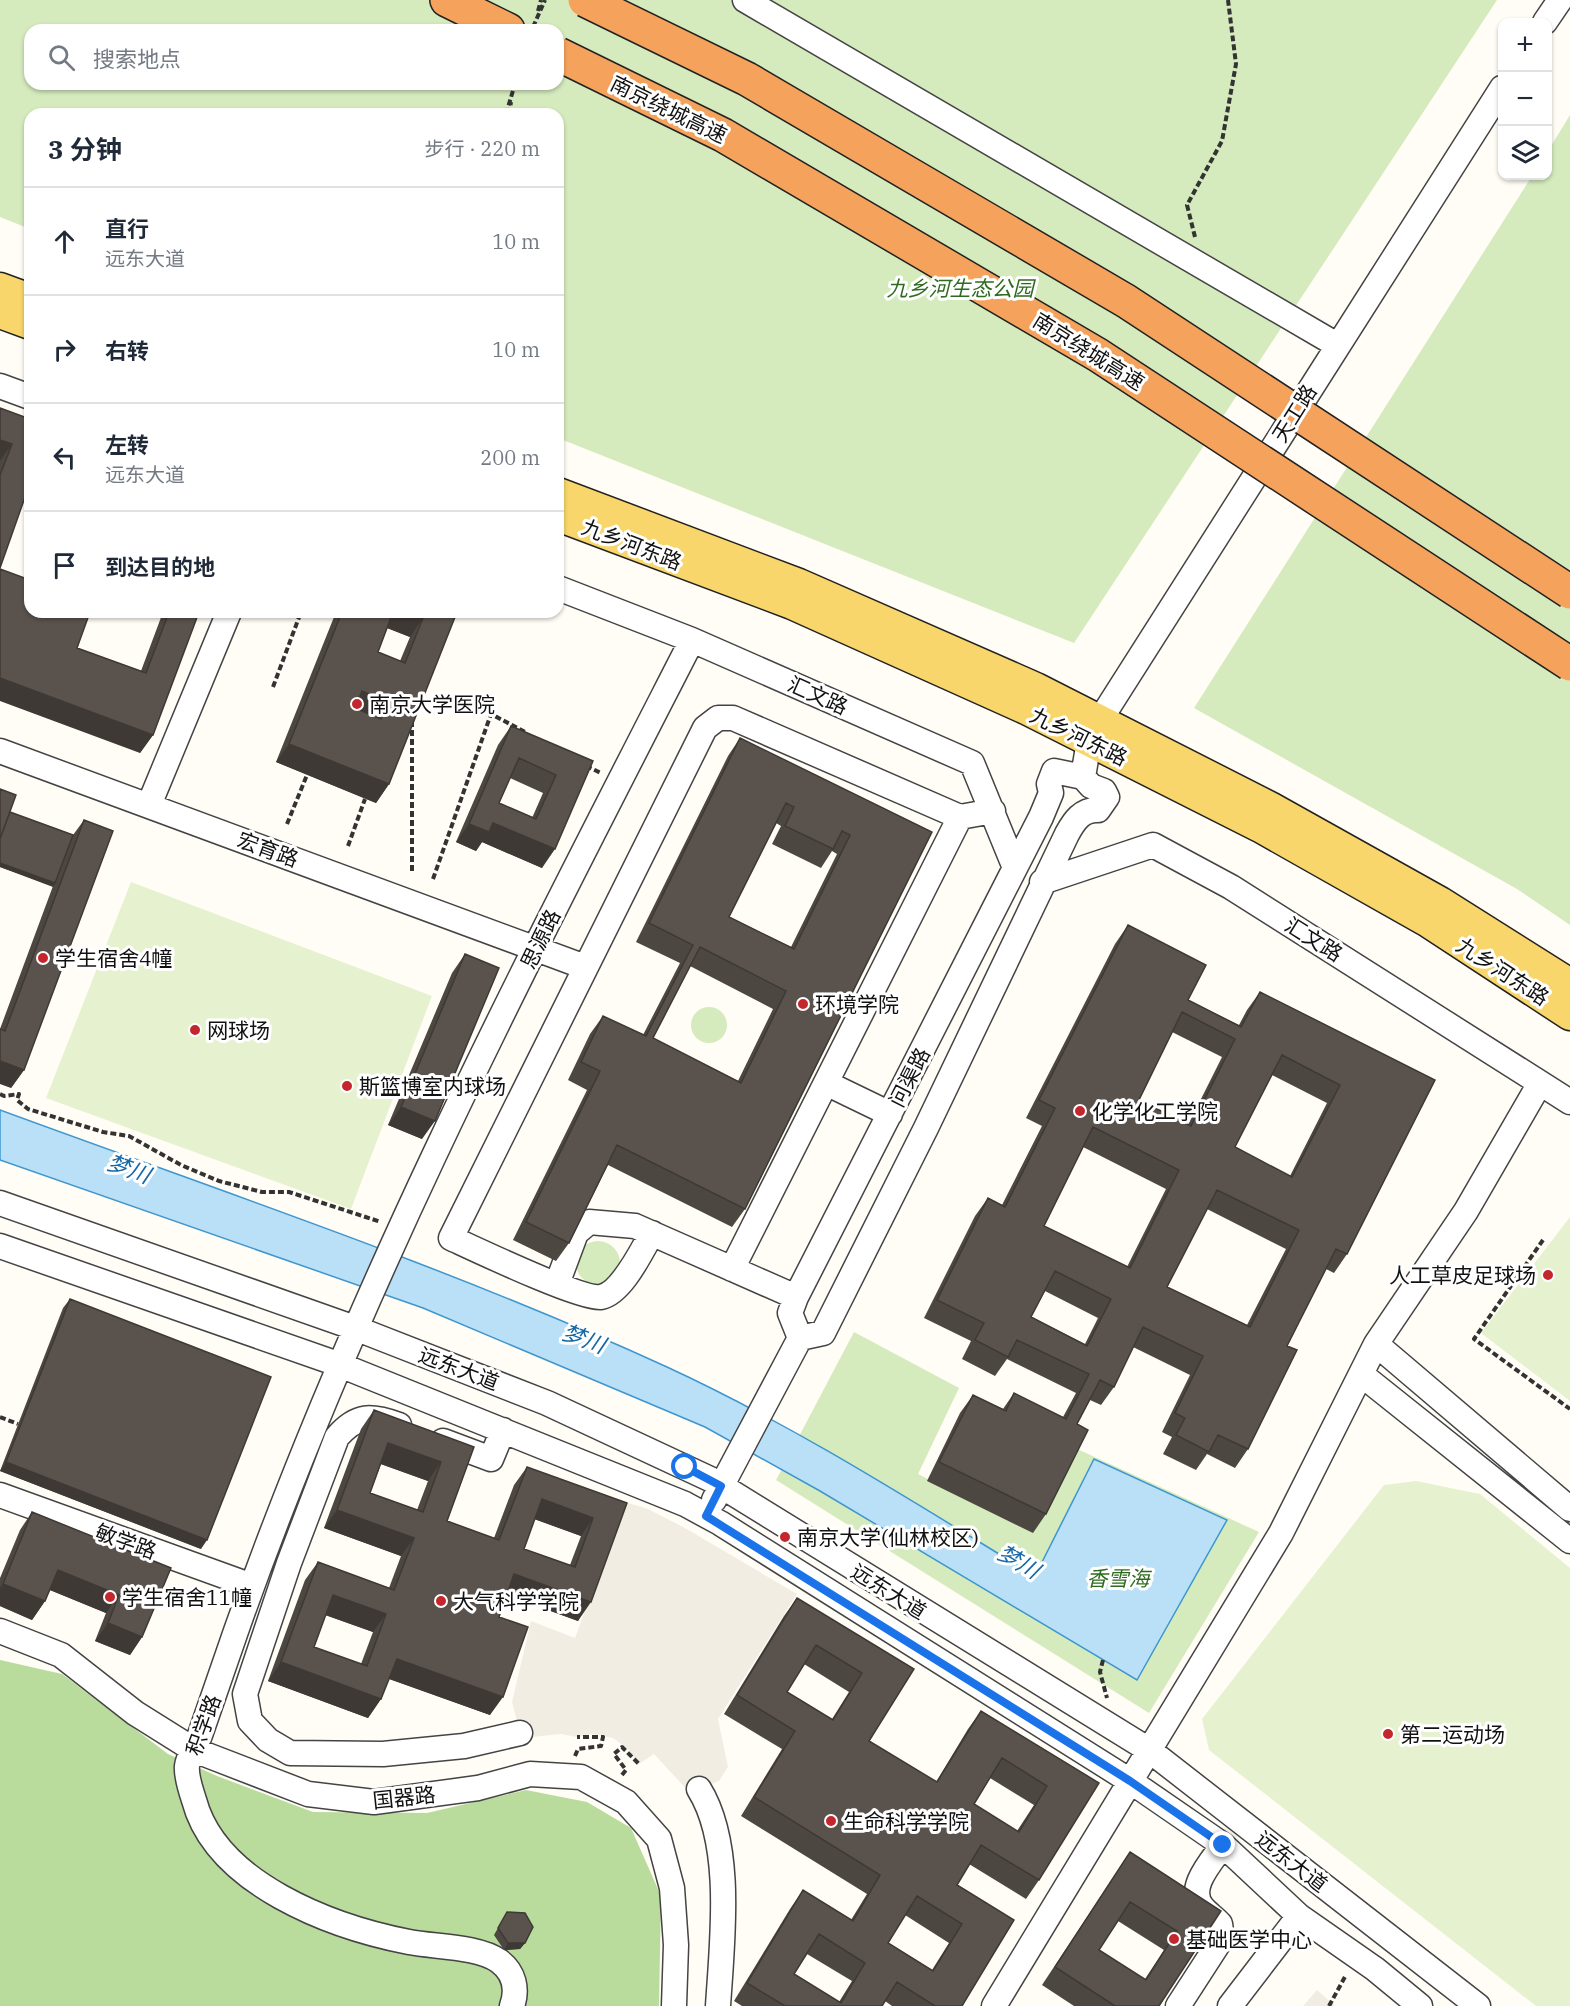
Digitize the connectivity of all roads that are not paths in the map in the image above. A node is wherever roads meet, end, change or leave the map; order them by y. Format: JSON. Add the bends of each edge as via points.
{"nodes":[{"id":1,"x":447,"y":0,"type":"edge"},
{"id":2,"x":585,"y":0,"type":"edge"},
{"id":3,"x":745,"y":0,"type":"edge"},
{"id":4,"x":1560,"y":0,"type":"edge"},
{"id":5,"x":1548,"y":18,"type":"edge"},
{"id":6,"x":496,"y":24,"type":"edge"},
{"id":7,"x":564,"y":57,"type":"edge"},
{"id":8,"x":1498,"y":96,"type":"edge"},
{"id":9,"x":0,"y":288,"type":"edge"},
{"id":10,"x":24,"y":297,"type":"edge"},
{"id":11,"x":0,"y":313,"type":"edge"},
{"id":12,"x":24,"y":322,"type":"edge"},
{"id":13,"x":1337,"y":345,"type":"junction"},
{"id":14,"x":0,"y":386,"type":"edge"},
{"id":15,"x":24,"y":395,"type":"edge"},
{"id":16,"x":564,"y":495,"type":"edge"},
{"id":17,"x":564,"y":518,"type":"edge"},
{"id":18,"x":564,"y":590,"type":"edge"},
{"id":19,"x":1570,"y":592,"type":"edge"},
{"id":20,"x":227,"y":618,"type":"edge"},
{"id":21,"x":692,"y":640,"type":"junction"},
{"id":22,"x":1570,"y":664,"type":"edge"},
{"id":23,"x":1095,"y":730,"type":"junction"},
{"id":24,"x":0,"y":751,"type":"edge"},
{"id":25,"x":1083,"y":777,"type":"junction"},
{"id":26,"x":149,"y":805,"type":"junction"},
{"id":27,"x":993,"y":812,"type":"junction"},
{"id":28,"x":960,"y":818,"type":"junction"},
{"id":29,"x":1015,"y":868,"type":"junction"},
{"id":30,"x":1042,"y":882,"type":"junction"},
{"id":31,"x":535,"y":946,"type":"junction"},
{"id":32,"x":585,"y":967,"type":"junction"},
{"id":33,"x":1570,"y":984,"type":"edge"},
{"id":34,"x":1570,"y":1015,"type":"edge"},
{"id":35,"x":826,"y":1083,"type":"junction"},
{"id":36,"x":1540,"y":1083,"type":"junction"},
{"id":37,"x":1570,"y":1102,"type":"edge"},
{"id":38,"x":890,"y":1114,"type":"junction"},
{"id":39,"x":0,"y":1203,"type":"edge"},
{"id":40,"x":651,"y":1233,"type":"junction"},
{"id":41,"x":0,"y":1246,"type":"edge"},
{"id":42,"x":732,"y":1269,"type":"junction"},
{"id":43,"x":557,"y":1284,"type":"junction"},
{"id":44,"x":796,"y":1297,"type":"junction"},
{"id":45,"x":359,"y":1317,"type":"junction"},
{"id":46,"x":800,"y":1338,"type":"junction"},
{"id":47,"x":1376,"y":1344,"type":"junction"},
{"id":48,"x":339,"y":1365,"type":"junction"},
{"id":49,"x":1362,"y":1375,"type":"junction"},
{"id":50,"x":503,"y":1430,"type":"junction"},
{"id":51,"x":721,"y":1486,"type":"junction"},
{"id":52,"x":0,"y":1495,"type":"edge"},
{"id":53,"x":1570,"y":1509,"type":"edge"},
{"id":54,"x":706,"y":1516,"type":"junction"},
{"id":55,"x":1570,"y":1541,"type":"edge"},
{"id":56,"x":252,"y":1586,"type":"junction"},
{"id":57,"x":0,"y":1631,"type":"edge"},
{"id":58,"x":520,"y":1733,"type":"dead end"},
{"id":59,"x":194,"y":1750,"type":"junction"},
{"id":60,"x":1149,"y":1750,"type":"junction"},
{"id":61,"x":1130,"y":1781,"type":"junction"},
{"id":62,"x":699,"y":1789,"type":"dead end"},
{"id":63,"x":1223,"y":1845,"type":"junction"},
{"id":64,"x":1299,"y":1916,"type":"junction"},
{"id":65,"x":1000,"y":2004,"type":"edge"},
{"id":66,"x":512,"y":2006,"type":"edge"},
{"id":67,"x":674,"y":2006,"type":"edge"},
{"id":68,"x":718,"y":2006,"type":"edge"},
{"id":69,"x":1178,"y":2006,"type":"edge"},
{"id":70,"x":1230,"y":2006,"type":"edge"},
{"id":71,"x":1420,"y":2006,"type":"edge"},
{"id":72,"x":1478,"y":2006,"type":"edge"}],
"edges":[{"from":1,"to":6,"type":"highway"},
{"from":2,"to":19,"type":"highway","bridge":true,"via":[[747,79],[1116,295]]},
{"from":3,"to":13,"type":"street"},
{"from":4,"to":5,"type":"street"},
{"from":7,"to":22,"type":"highway","name":"南京绕城高速","bridge":true,"via":[[723,135],[1098,355]]},
{"from":8,"to":13,"type":"street","name":"天工路"},
{"from":9,"to":10,"type":"main road"},
{"from":11,"to":12,"type":"main road"},
{"from":13,"to":23,"type":"street","name":"天工路"},
{"from":14,"to":15,"type":"street"},
{"from":16,"to":23,"type":"main road","name":"九乡河东路","via":[[799,584],[1036,688]]},
{"from":17,"to":23,"type":"main road","name":"九乡河东路","via":[[792,604]]},
{"from":18,"to":21,"type":"street","name":"汇文路"},
{"from":20,"to":26,"type":"street"},
{"from":21,"to":27,"type":"street","name":"汇文路","via":[[972,763]]},
{"from":21,"to":31,"type":"street","name":"思源路"},
{"from":23,"to":25,"type":"street"},
{"from":23,"to":33,"type":"main road","name":"九乡河东路","via":[[1270,807],[1440,902]]},
{"from":23,"to":34,"type":"main road","name":"九乡河东路","via":[[1428,922]]},
{"from":24,"to":26,"type":"street","name":"宏育路"},
{"from":25,"to":29,"type":"street","name":"问渠路","via":[[1054,771],[1049,784],[1051,793]]},
{"from":25,"to":30,"type":"street","name":"问渠路","via":[[1107,797],[1098,810],[1089,810],[1075,819]]},
{"from":26,"to":31,"type":"street","name":"宏育路"},
{"from":27,"to":28,"type":"street"},
{"from":27,"to":29,"type":"street","name":"汇文路"},
{"from":28,"to":32,"type":"street","via":[[733,718],[718,718],[705,728]]},
{"from":28,"to":35,"type":"street"},
{"from":29,"to":38,"type":"street","name":"问渠路"},
{"from":30,"to":36,"type":"street","name":"汇文路","via":[[1153,845],[1232,886]]},
{"from":30,"to":46,"type":"street","name":"问渠路","via":[[824,1333]]},
{"from":31,"to":32,"type":"street","name":"宏育路"},
{"from":31,"to":45,"type":"street","name":"思源路"},
{"from":32,"to":43,"type":"street","via":[[451,1238]]},
{"from":35,"to":38,"type":"street"},
{"from":35,"to":42,"type":"street"},
{"from":36,"to":37,"type":"street","name":"汇文路"},
{"from":36,"to":47,"type":"street","via":[[1466,1210]]},
{"from":38,"to":44,"type":"street","name":"问渠路"},
{"from":39,"to":45,"type":"street","name":"远东大道"},
{"from":40,"to":42,"type":"street"},
{"from":40,"to":43,"type":"street","via":[[637,1261],[617,1287],[602,1297],[587,1296]]},
{"from":40,"to":43,"type":"street","via":[[635,1226],[589,1222],[576,1233]]},
{"from":41,"to":48,"type":"street","name":"远东大道"},
{"from":42,"to":44,"type":"street"},
{"from":44,"to":46,"type":"street","name":"问渠路","via":[[790,1312]]},
{"from":45,"to":48,"type":"street","name":"积学路"},
{"from":45,"to":51,"type":"street","name":"远东大道"},
{"from":46,"to":51,"type":"street"},
{"from":47,"to":49,"type":"street"},
{"from":47,"to":53,"type":"street"},
{"from":48,"to":50,"type":"street","name":"远东大道"},
{"from":48,"to":56,"type":"street","name":"积学路"},
{"from":49,"to":55,"type":"street"},
{"from":49,"to":60,"type":"street","via":[[1281,1533]]},
{"from":50,"to":54,"type":"street","name":"远东大道"},
{"from":50,"to":58,"type":"street","via":[[491,1459],[385,1420],[365,1417],[349,1423],[337,1437],[313,1499],[245,1694],[250,1721],[268,1740],[290,1753],[382,1754],[464,1746]]},
{"from":51,"to":54,"type":"street"},
{"from":51,"to":60,"type":"street","name":"远东大道"},
{"from":52,"to":56,"type":"street","name":"敏学路"},
{"from":54,"to":61,"type":"street","name":"远东大道"},
{"from":56,"to":59,"type":"street","name":"积学路"},
{"from":57,"to":59,"type":"street","name":"国器路","via":[[61,1655],[135,1713]]},
{"from":59,"to":66,"type":"street","name":"积学路","via":[[187,1767],[195,1805],[213,1841],[238,1868],[327,1921],[497,1959],[512,1974]]},
{"from":59,"to":67,"type":"street","name":"国器路","via":[[308,1794],[374,1802],[478,1788],[530,1774],[581,1777],[626,1802],[658,1839],[672,1888],[676,1945]]},
{"from":60,"to":61,"type":"street"},
{"from":60,"to":72,"type":"street","name":"远东大道"},
{"from":61,"to":63,"type":"street","name":"远东大道"},
{"from":61,"to":65,"type":"street"},
{"from":62,"to":68,"type":"street","via":[[707,1801],[719,1846],[722,1882]]},
{"from":63,"to":64,"type":"street","name":"远东大道"},
{"from":63,"to":69,"type":"street","via":[[1198,1883],[1196,1895],[1201,1907],[1220,1924],[1222,1938]]},
{"from":64,"to":70,"type":"street"},
{"from":64,"to":71,"type":"street","name":"远东大道"}]}
